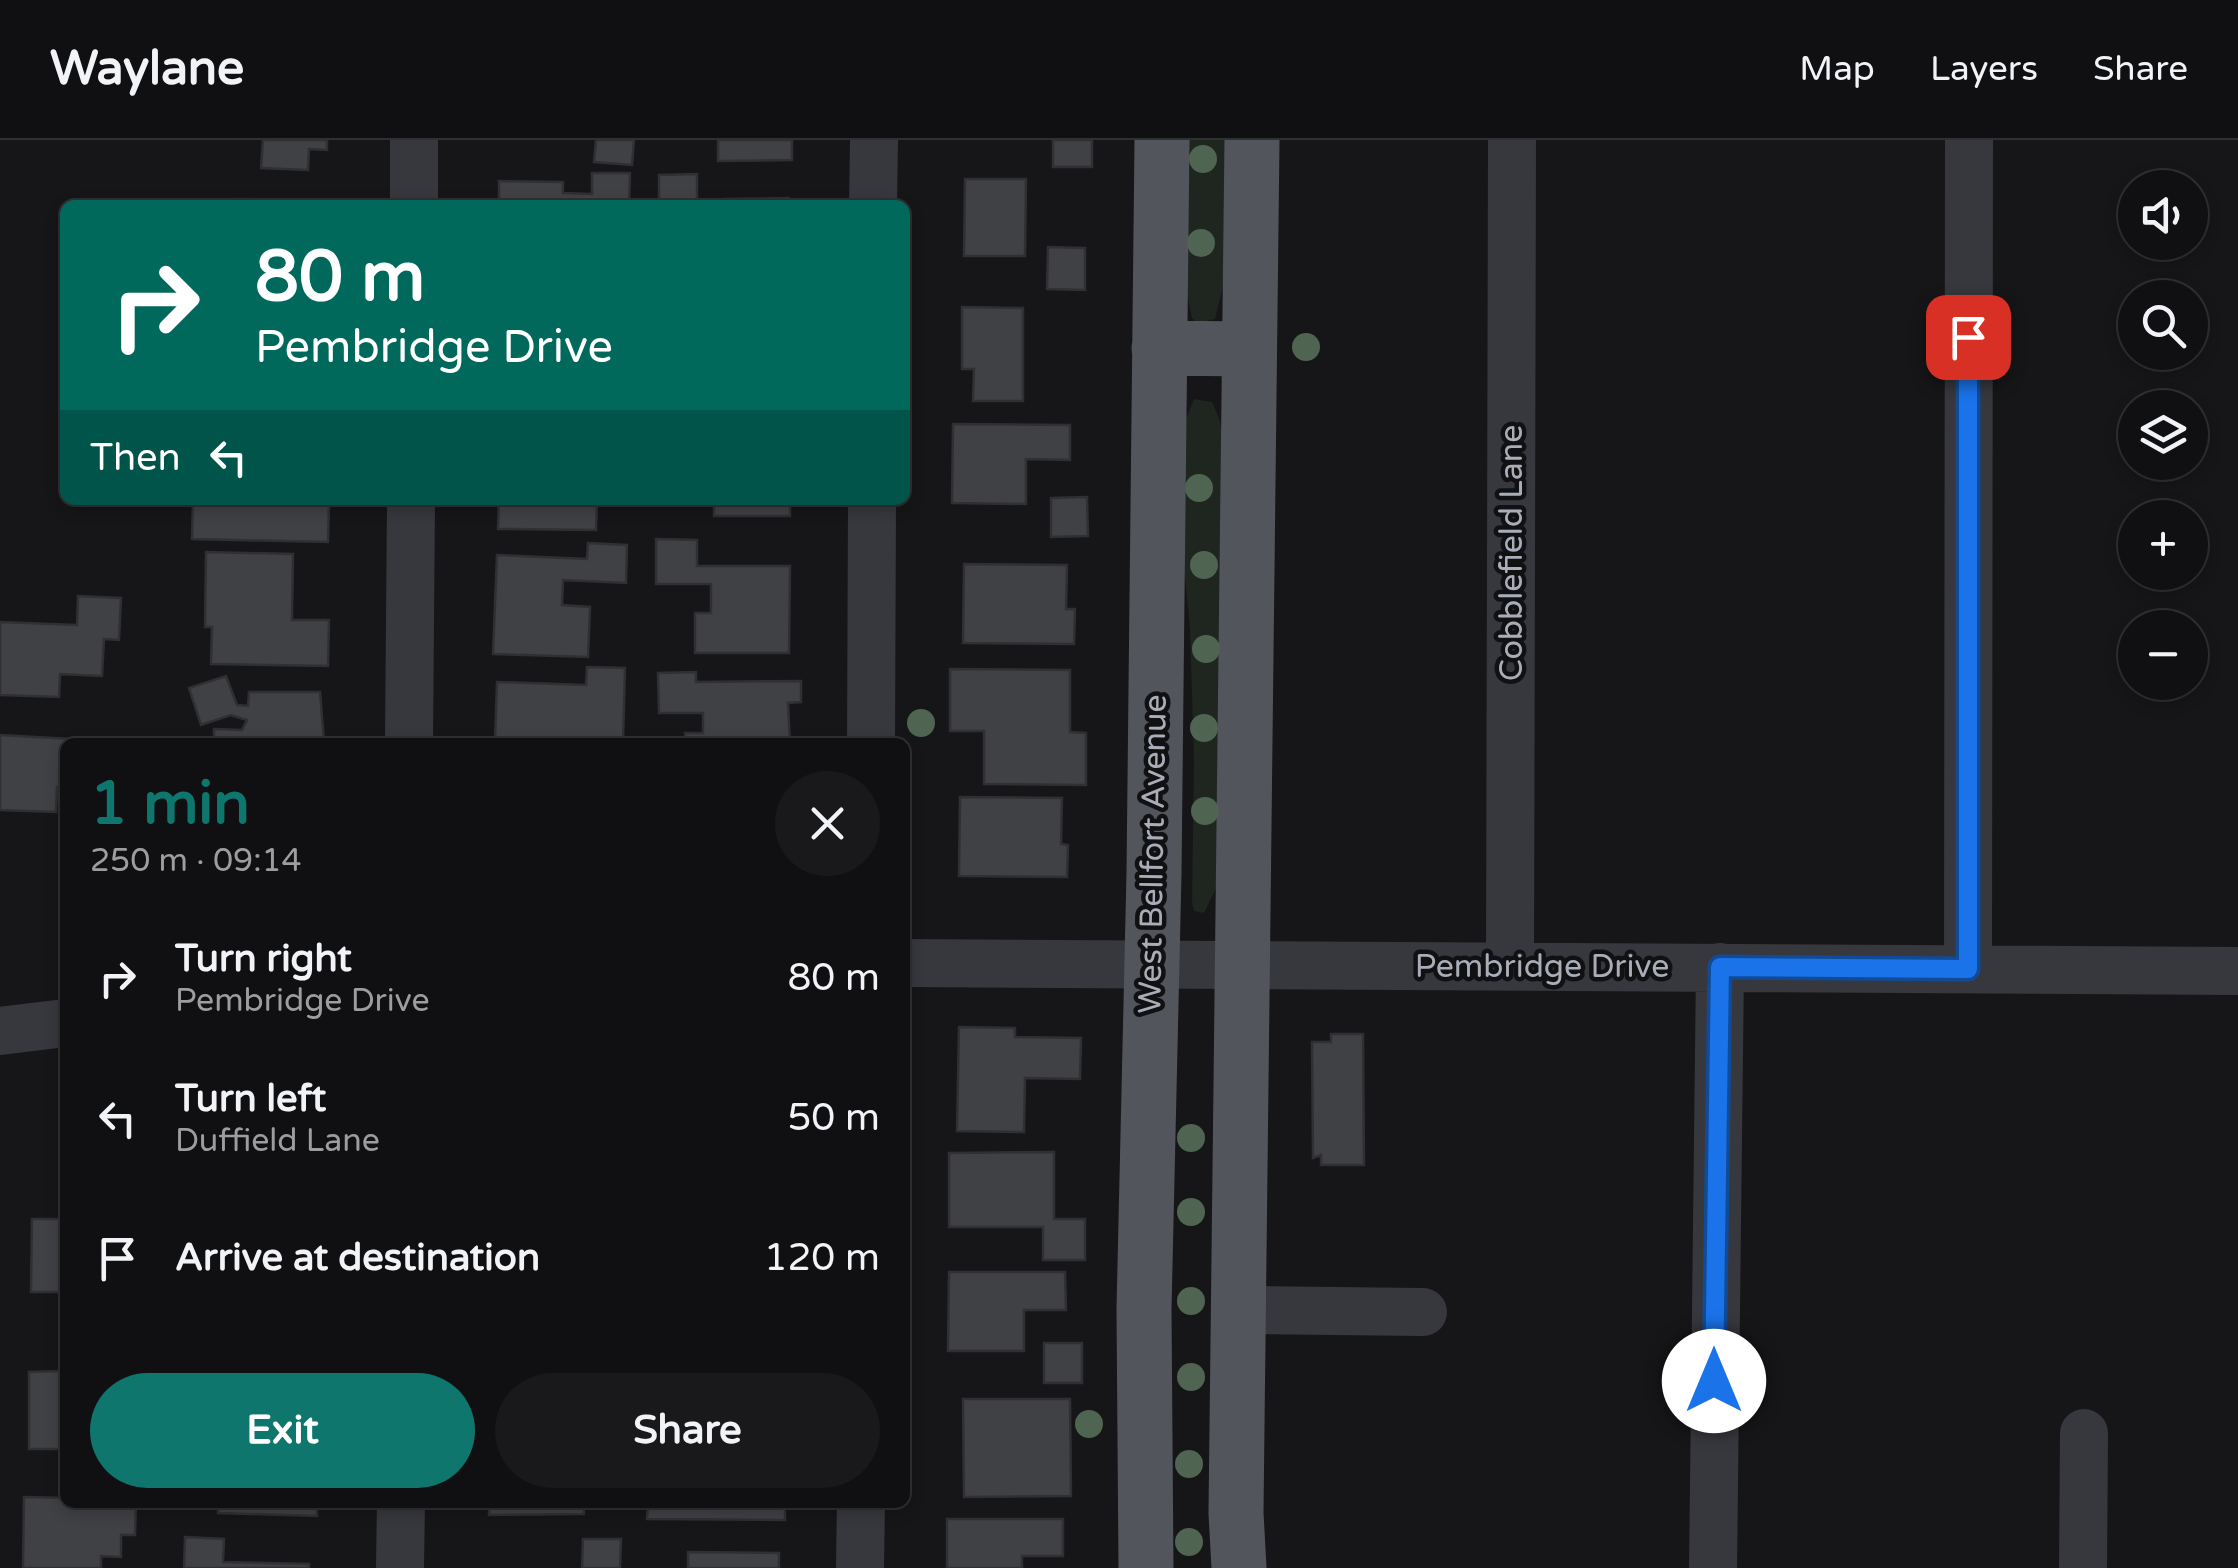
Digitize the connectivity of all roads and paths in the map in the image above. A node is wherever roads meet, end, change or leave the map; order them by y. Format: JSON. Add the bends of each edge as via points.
{"nodes":[{"id":1,"x":414,"y":140,"type":"edge"},
{"id":2,"x":874,"y":140,"type":"edge"},
{"id":3,"x":1162,"y":140,"type":"edge"},
{"id":4,"x":1252,"y":140,"type":"edge"},
{"id":5,"x":1512,"y":140,"type":"edge"},
{"id":6,"x":1969,"y":140,"type":"edge"},
{"id":7,"x":414,"y":200,"type":"edge"},
{"id":8,"x":874,"y":200,"type":"edge"},
{"id":9,"x":1159,"y":348,"type":"junction"},
{"id":10,"x":1249,"y":349,"type":"junction"},
{"id":11,"x":411,"y":505,"type":"edge"},
{"id":12,"x":872,"y":505,"type":"edge"},
{"id":13,"x":409,"y":738,"type":"edge"},
{"id":14,"x":871,"y":738,"type":"edge"},
{"id":15,"x":910,"y":962,"type":"edge"},
{"id":16,"x":1150,"y":964,"type":"junction"},
{"id":17,"x":1245,"y":964,"type":"junction"},
{"id":18,"x":1510,"y":966,"type":"junction"},
{"id":19,"x":1720,"y":967,"type":"junction"},
{"id":20,"x":1968,"y":969,"type":"junction"},
{"id":21,"x":2238,"y":971,"type":"edge"},
{"id":22,"x":60,"y":1024,"type":"edge"},
{"id":23,"x":0,"y":1031,"type":"edge"},
{"id":24,"x":1240,"y":1310,"type":"junction"},
{"id":25,"x":1423,"y":1312,"type":"dead end"},
{"id":26,"x":2084,"y":1432,"type":"dead end"},
{"id":27,"x":400,"y":1508,"type":"edge"},
{"id":28,"x":861,"y":1508,"type":"edge"},
{"id":29,"x":400,"y":1568,"type":"edge"},
{"id":30,"x":860,"y":1568,"type":"edge"},
{"id":31,"x":1146,"y":1568,"type":"edge"},
{"id":32,"x":1238,"y":1568,"type":"edge"},
{"id":33,"x":1713,"y":1568,"type":"edge"},
{"id":34,"x":2083,"y":1568,"type":"edge"}],
"edges":[{"from":1,"to":7,"type":"street"},
{"from":2,"to":8,"type":"street"},
{"from":3,"to":9,"type":"main road","name":"West Bellfort Avenue"},
{"from":4,"to":10,"type":"main road"},
{"from":5,"to":18,"type":"street","name":"Cobblefield Lane"},
{"from":6,"to":20,"type":"street"},
{"from":9,"to":10,"type":"main road"},
{"from":9,"to":16,"type":"main road","name":"West Bellfort Avenue"},
{"from":10,"to":17,"type":"main road"},
{"from":11,"to":13,"type":"street"},
{"from":12,"to":14,"type":"street"},
{"from":15,"to":16,"type":"street","name":"Pembridge Drive"},
{"from":16,"to":17,"type":"street","name":"Pembridge Drive"},
{"from":16,"to":31,"type":"main road","name":"West Bellfort Avenue"},
{"from":17,"to":18,"type":"street","name":"Pembridge Drive"},
{"from":17,"to":24,"type":"main road"},
{"from":18,"to":19,"type":"street","name":"Pembridge Drive"},
{"from":19,"to":20,"type":"street","name":"Pembridge Drive"},
{"from":19,"to":33,"type":"street"},
{"from":20,"to":21,"type":"street","name":"Pembridge Drive"},
{"from":22,"to":23,"type":"street"},
{"from":24,"to":25,"type":"street"},
{"from":24,"to":32,"type":"main road"},
{"from":26,"to":34,"type":"street"},
{"from":27,"to":29,"type":"street"},
{"from":28,"to":30,"type":"street"}]}
